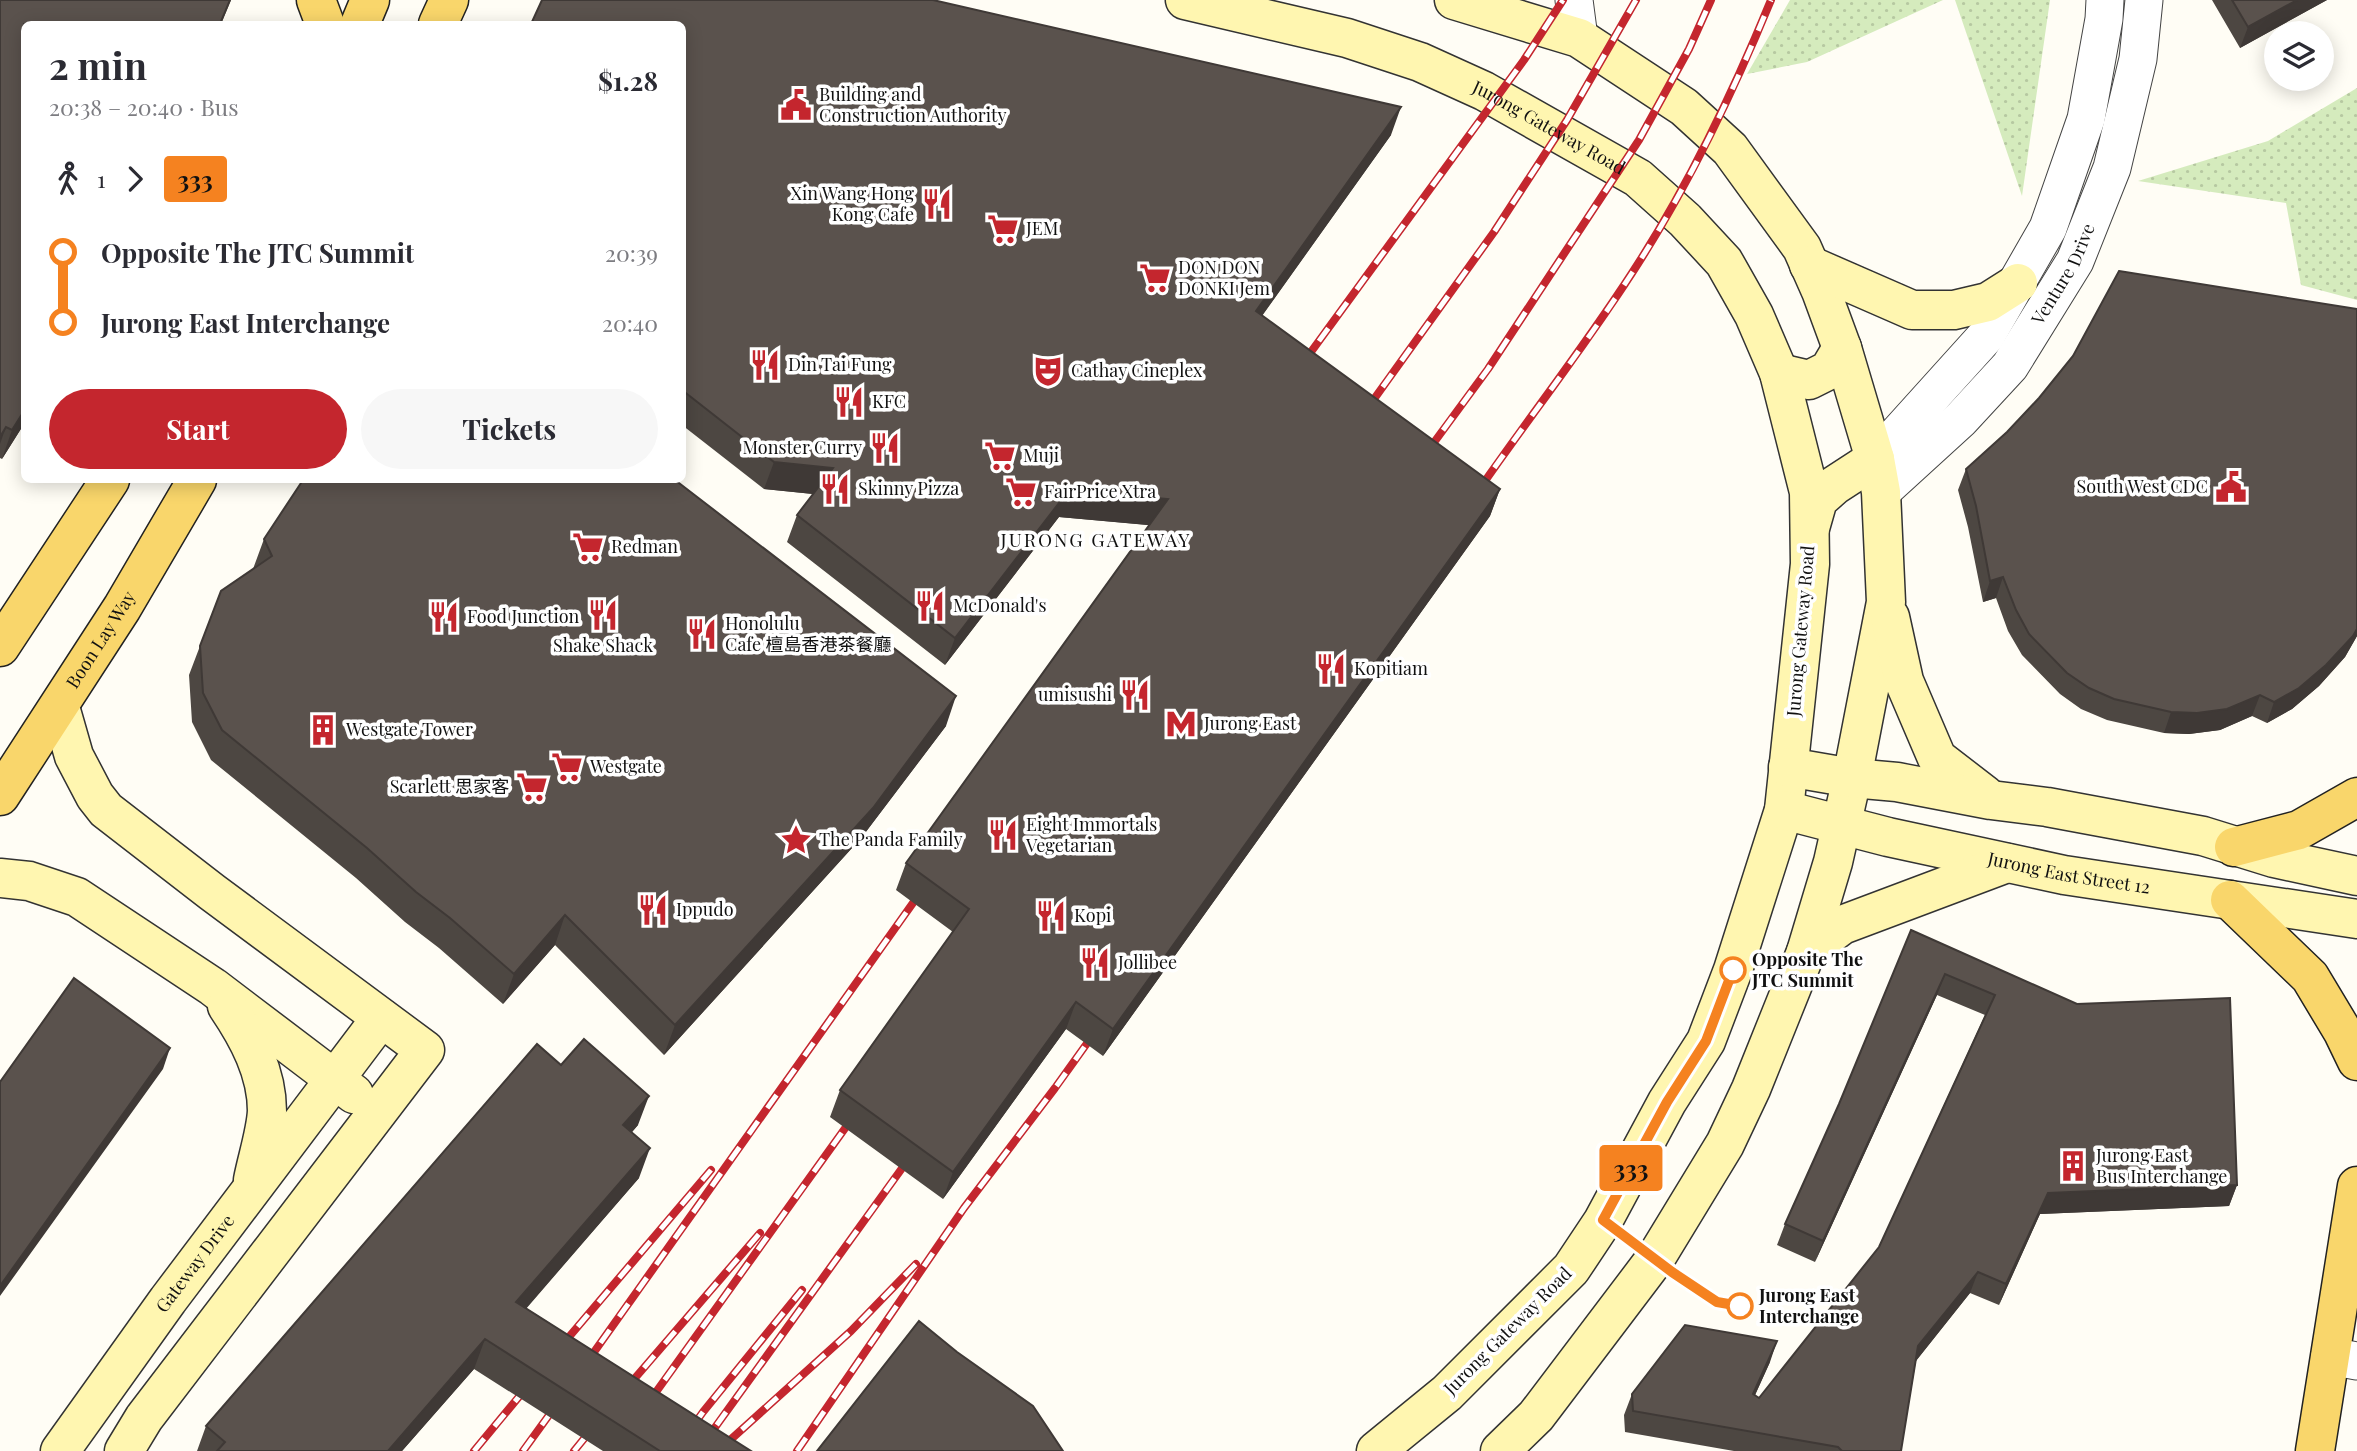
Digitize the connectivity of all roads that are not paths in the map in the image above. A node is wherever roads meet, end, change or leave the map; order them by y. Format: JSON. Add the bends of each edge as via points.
{"nodes":[{"id":1,"x":316,"y":0,"type":"edge"},
{"id":2,"x":370,"y":0,"type":"edge"},
{"id":3,"x":449,"y":0,"type":"edge"},
{"id":4,"x":1185,"y":0,"type":"edge"},
{"id":5,"x":1454,"y":0,"type":"edge"},
{"id":6,"x":1574,"y":0,"type":"edge"},
{"id":7,"x":2105,"y":0,"type":"edge"},
{"id":8,"x":2144,"y":0,"type":"edge"},
{"id":9,"x":324,"y":21,"type":"edge"},
{"id":10,"x":361,"y":21,"type":"edge"},
{"id":11,"x":439,"y":21,"type":"edge"},
{"id":12,"x":1579,"y":38,"type":"junction"},
{"id":13,"x":1809,"y":265,"type":"junction"},
{"id":14,"x":2018,"y":283,"type":"junction"},
{"id":15,"x":1842,"y":348,"type":"junction"},
{"id":16,"x":1779,"y":373,"type":"junction"},
{"id":17,"x":1878,"y":475,"type":"junction"},
{"id":18,"x":108,"y":483,"type":"edge"},
{"id":19,"x":195,"y":483,"type":"edge"},
{"id":20,"x":1810,"y":528,"type":"junction"},
{"id":21,"x":1886,"y":602,"type":"junction"},
{"id":22,"x":0,"y":648,"type":"edge"},
{"id":23,"x":60,"y":707,"type":"junction"},
{"id":24,"x":1788,"y":767,"type":"junction"},
{"id":25,"x":1852,"y":778,"type":"junction"},
{"id":26,"x":0,"y":796,"type":"edge"},
{"id":27,"x":2357,"y":797,"type":"edge"},
{"id":28,"x":1991,"y":800,"type":"junction"},
{"id":29,"x":1784,"y":810,"type":"junction"},
{"id":30,"x":1842,"y":825,"type":"junction"},
{"id":31,"x":2234,"y":847,"type":"junction"},
{"id":32,"x":2007,"y":863,"type":"junction"},
{"id":33,"x":2357,"y":876,"type":"edge"},
{"id":34,"x":0,"y":878,"type":"edge"},
{"id":35,"x":2230,"y":900,"type":"junction"},
{"id":36,"x":2357,"y":919,"type":"edge"},
{"id":37,"x":1806,"y":952,"type":"junction"},
{"id":38,"x":213,"y":988,"type":"junction"},
{"id":39,"x":381,"y":1018,"type":"junction"},
{"id":40,"x":2357,"y":1061,"type":"edge"},
{"id":41,"x":336,"y":1078,"type":"junction"},
{"id":42,"x":377,"y":1113,"type":"junction"},
{"id":43,"x":252,"y":1186,"type":"junction"},
{"id":44,"x":2357,"y":1186,"type":"edge"},
{"id":45,"x":2348,"y":1309,"type":"edge"},
{"id":46,"x":2344,"y":1358,"type":"edge"},
{"id":47,"x":60,"y":1451,"type":"edge"},
{"id":48,"x":124,"y":1451,"type":"edge"},
{"id":49,"x":1376,"y":1451,"type":"edge"},
{"id":50,"x":1500,"y":1451,"type":"edge"},
{"id":51,"x":2315,"y":1451,"type":"edge"}],
"edges":[{"from":1,"to":9,"type":"main road"},
{"from":2,"to":10,"type":"main road"},
{"from":3,"to":11,"type":"main road"},
{"from":4,"to":16,"type":"main road","name":"Jurong Gateway Road","via":[[1347,38],[1420,62],[1484,90],[1638,178],[1724,262],[1755,315]]},
{"from":5,"to":12,"type":"main road"},
{"from":6,"to":12,"type":"street"},
{"from":7,"to":14,"type":"street","name":"Venture Drive","via":[[2086,119],[2048,228]]},
{"from":8,"to":17,"type":"street","name":"Venture Drive","via":[[2138,59],[2112,168],[2075,261],[2010,366],[1961,419]]},
{"from":12,"to":13,"type":"main road","via":[[1684,107],[1730,149]]},
{"from":13,"to":14,"type":"main road","via":[[1912,310],[1954,310],[1988,302]]},
{"from":13,"to":15,"type":"main road"},
{"from":14,"to":17,"type":"street","name":"Venture Drive","via":[[1986,336]]},
{"from":15,"to":16,"type":"main road","via":[[1829,370],[1809,380]]},
{"from":15,"to":17,"type":"main road"},
{"from":16,"to":20,"type":"main road","name":"Jurong Gateway Road","via":[[1809,492]]},
{"from":17,"to":20,"type":"main road","via":[[1835,485],[1818,500]]},
{"from":17,"to":21,"type":"main road"},
{"from":18,"to":22,"type":"main road"},
{"from":19,"to":23,"type":"main road","name":"Boon Lay Way"},
{"from":20,"to":24,"type":"main road","name":"Jurong Gateway Road"},
{"from":21,"to":25,"type":"main road"},
{"from":21,"to":28,"type":"main road","via":[[1905,681],[1937,758]]},
{"from":23,"to":26,"type":"main road","name":"Boon Lay Way"},
{"from":23,"to":39,"type":"main road","via":[[74,756],[106,810]]},
{"from":24,"to":25,"type":"main road"},
{"from":24,"to":29,"type":"main road","name":"Jurong Gateway Road"},
{"from":25,"to":28,"type":"main road"},
{"from":25,"to":30,"type":"main road"},
{"from":27,"to":31,"type":"main road","via":[[2298,830]]},
{"from":28,"to":31,"type":"main road","via":[[2203,836]]},
{"from":29,"to":30,"type":"main road","name":"Jurong East Street 12"},
{"from":29,"to":49,"type":"main road","name":"Jurong Gateway Road","via":[[1706,1041],[1603,1220],[1562,1279],[1447,1393]]},
{"from":30,"to":32,"type":"main road","name":"Jurong East Street 12"},
{"from":30,"to":37,"type":"main road"},
{"from":31,"to":33,"type":"main road"},
{"from":32,"to":35,"type":"main road","name":"Jurong East Street 12"},
{"from":32,"to":37,"type":"main road","via":[[1842,925]]},
{"from":34,"to":38,"type":"main road","via":[[29,881],[77,897]]},
{"from":35,"to":36,"type":"main road","name":"Jurong East Street 12"},
{"from":35,"to":40,"type":"main road","via":[[2310,977]]},
{"from":37,"to":50,"type":"main road","via":[[1725,1144],[1662,1248],[1536,1416]]},
{"from":38,"to":41,"type":"main road"},
{"from":38,"to":43,"type":"main road","via":[[244,1031],[260,1068],[267,1111]]},
{"from":39,"to":41,"type":"main road","name":"Gateway Drive"},
{"from":39,"to":42,"type":"main road","via":[[425,1050]]},
{"from":41,"to":42,"type":"main road"},
{"from":41,"to":43,"type":"main road","name":"Gateway Drive"},
{"from":42,"to":48,"type":"main road","via":[[144,1418]]},
{"from":43,"to":47,"type":"main road","name":"Gateway Drive"},
{"from":44,"to":45,"type":"main road"},
{"from":45,"to":46,"type":"main road"},
{"from":46,"to":51,"type":"main road"}]}
